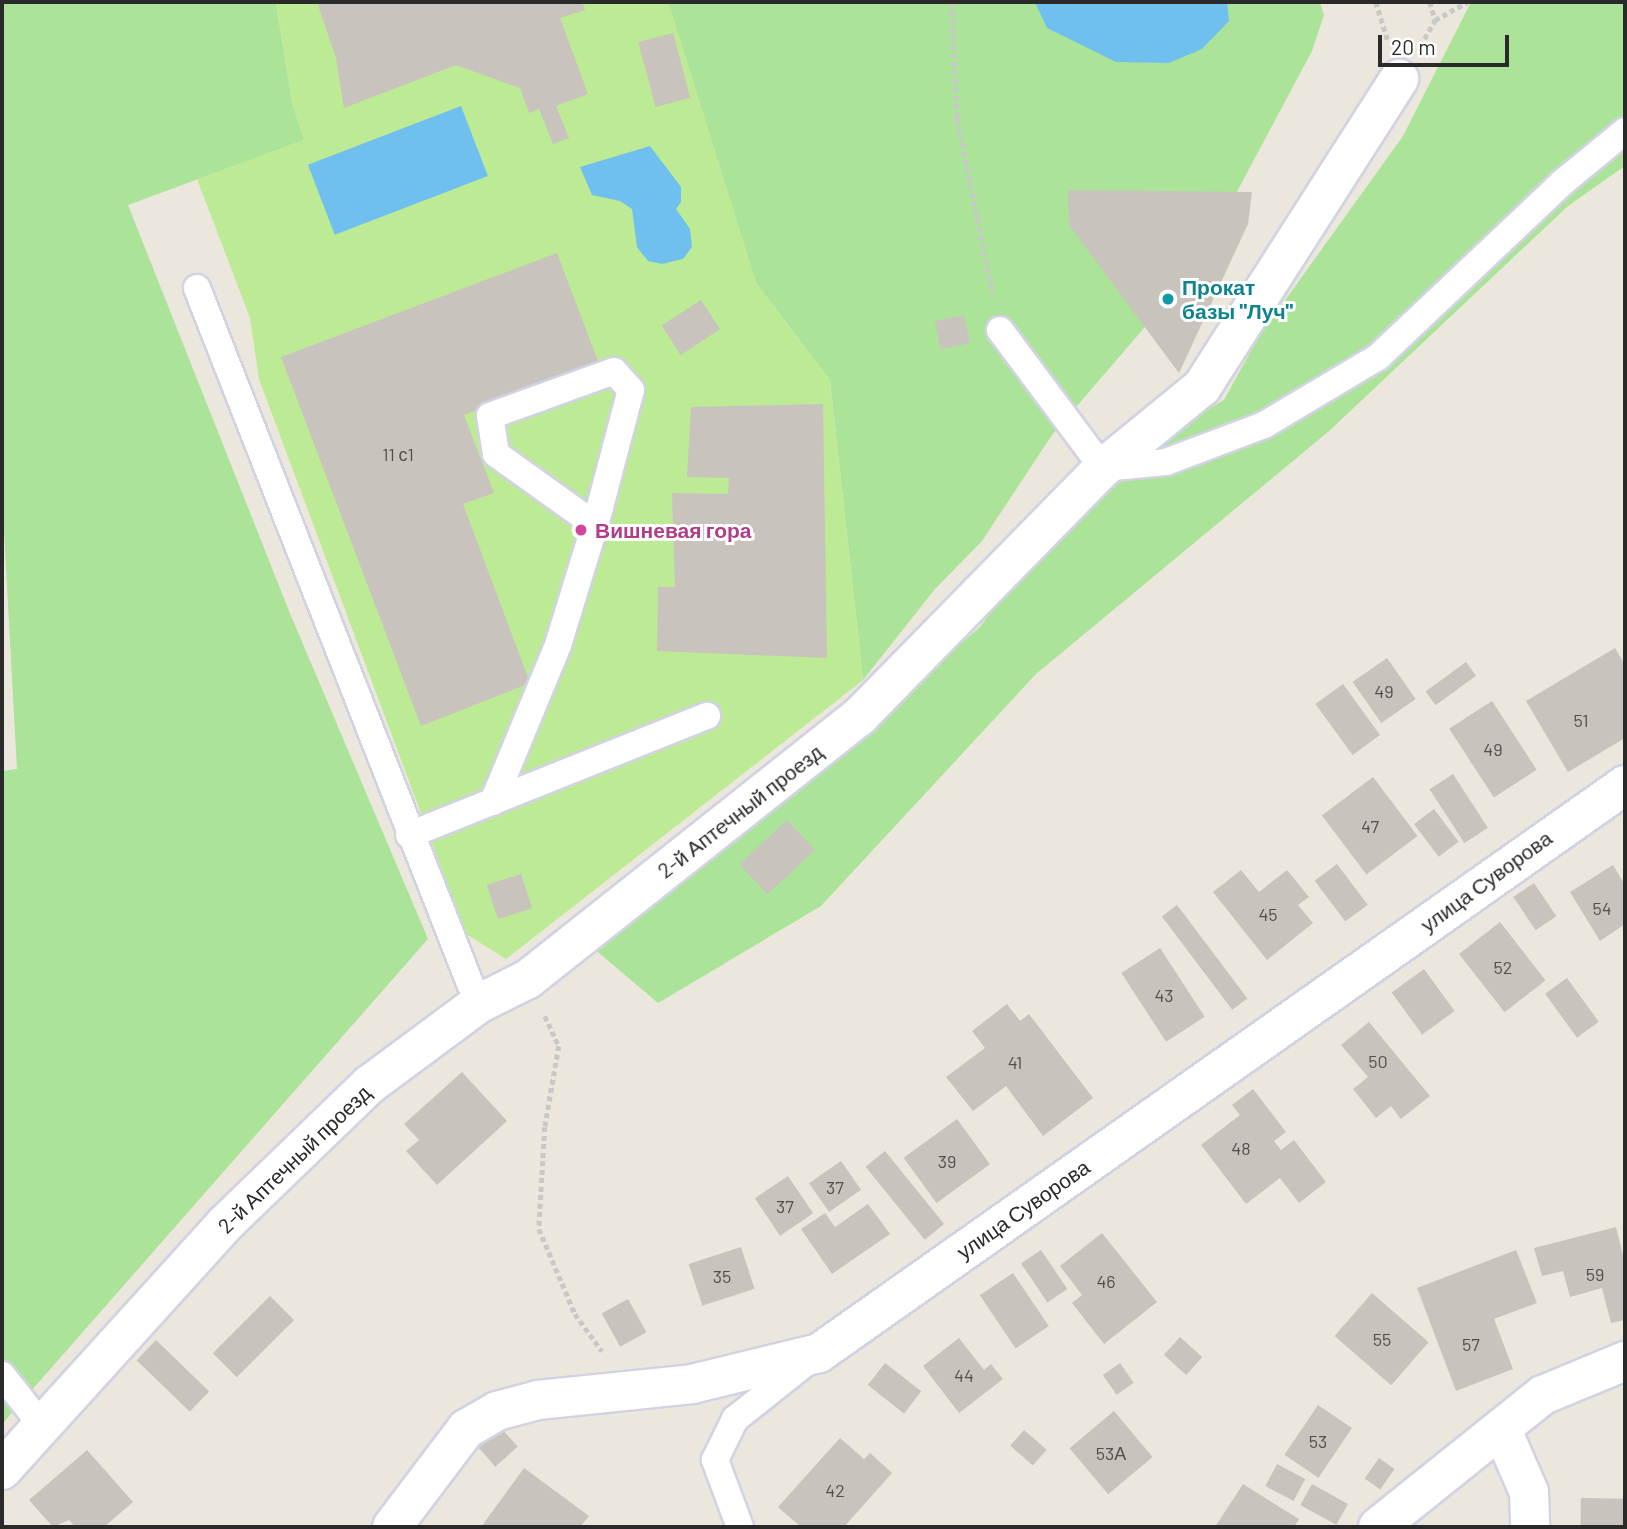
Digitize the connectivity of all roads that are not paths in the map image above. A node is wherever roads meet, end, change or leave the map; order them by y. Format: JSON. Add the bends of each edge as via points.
{"nodes":[{"id":1,"x":1399,"y":79,"type":"road end"},
{"id":2,"x":1625,"y":131,"type":"edge"},
{"id":3,"x":197,"y":288,"type":"dead end"},
{"id":4,"x":1000,"y":330,"type":"road end"},
{"id":5,"x":1103,"y":468,"type":"junction"},
{"id":6,"x":595,"y":525,"type":"junction"},
{"id":7,"x":707,"y":716,"type":"dead end"},
{"id":8,"x":1625,"y":785,"type":"edge"},
{"id":9,"x":493,"y":802,"type":"junction"},
{"id":10,"x":409,"y":835,"type":"junction"},
{"id":11,"x":478,"y":1004,"type":"junction"},
{"id":12,"x":819,"y":1353,"type":"junction"},
{"id":13,"x":1625,"y":1362,"type":"edge"},
{"id":14,"x":2,"y":1375,"type":"edge"},
{"id":15,"x":43,"y":1427,"type":"junction"},
{"id":16,"x":1502,"y":1430,"type":"junction"},
{"id":17,"x":2,"y":1471,"type":"edge"},
{"id":18,"x":392,"y":1527,"type":"edge"},
{"id":19,"x":740,"y":1527,"type":"edge"},
{"id":20,"x":1378,"y":1527,"type":"edge"},
{"id":21,"x":1530,"y":1527,"type":"edge"}],
"edges":[{"from":1,"to":5,"type":"street","name":"2-й Аптечный проезд","via":[[1202,387]]},
{"from":2,"to":5,"type":"lane","via":[[1563,182],[1378,357],[1264,425],[1166,461]]},
{"from":3,"to":10,"type":"lane"},
{"from":4,"to":5,"type":"lane"},
{"from":5,"to":11,"type":"street","name":"2-й Аптечный проезд","via":[[860,716],[528,979]]},
{"from":6,"to":6,"type":"lane","via":[[631,390],[614,371],[490,416],[496,454]]},
{"from":6,"to":9,"type":"lane","via":[[558,645]]},
{"from":7,"to":9,"type":"lane"},
{"from":8,"to":12,"type":"street","name":"улица Суворова"},
{"from":9,"to":10,"type":"lane"},
{"from":10,"to":11,"type":"lane"},
{"from":11,"to":15,"type":"street","name":"2-й Аптечный проезд","via":[[369,1085],[255,1195]]},
{"from":12,"to":18,"type":"street","name":"улица Суворова","via":[[692,1384],[538,1400],[497,1411],[466,1429]]},
{"from":12,"to":19,"type":"lane","via":[[735,1419],[715,1460]]},
{"from":13,"to":16,"type":"street","via":[[1543,1395]]},
{"from":14,"to":15,"type":"lane"},
{"from":15,"to":17,"type":"street","name":"2-й Аптечный проезд"},
{"from":16,"to":20,"type":"street","via":[[1480,1441]]},
{"from":16,"to":21,"type":"street","via":[[1529,1492]]}]}
